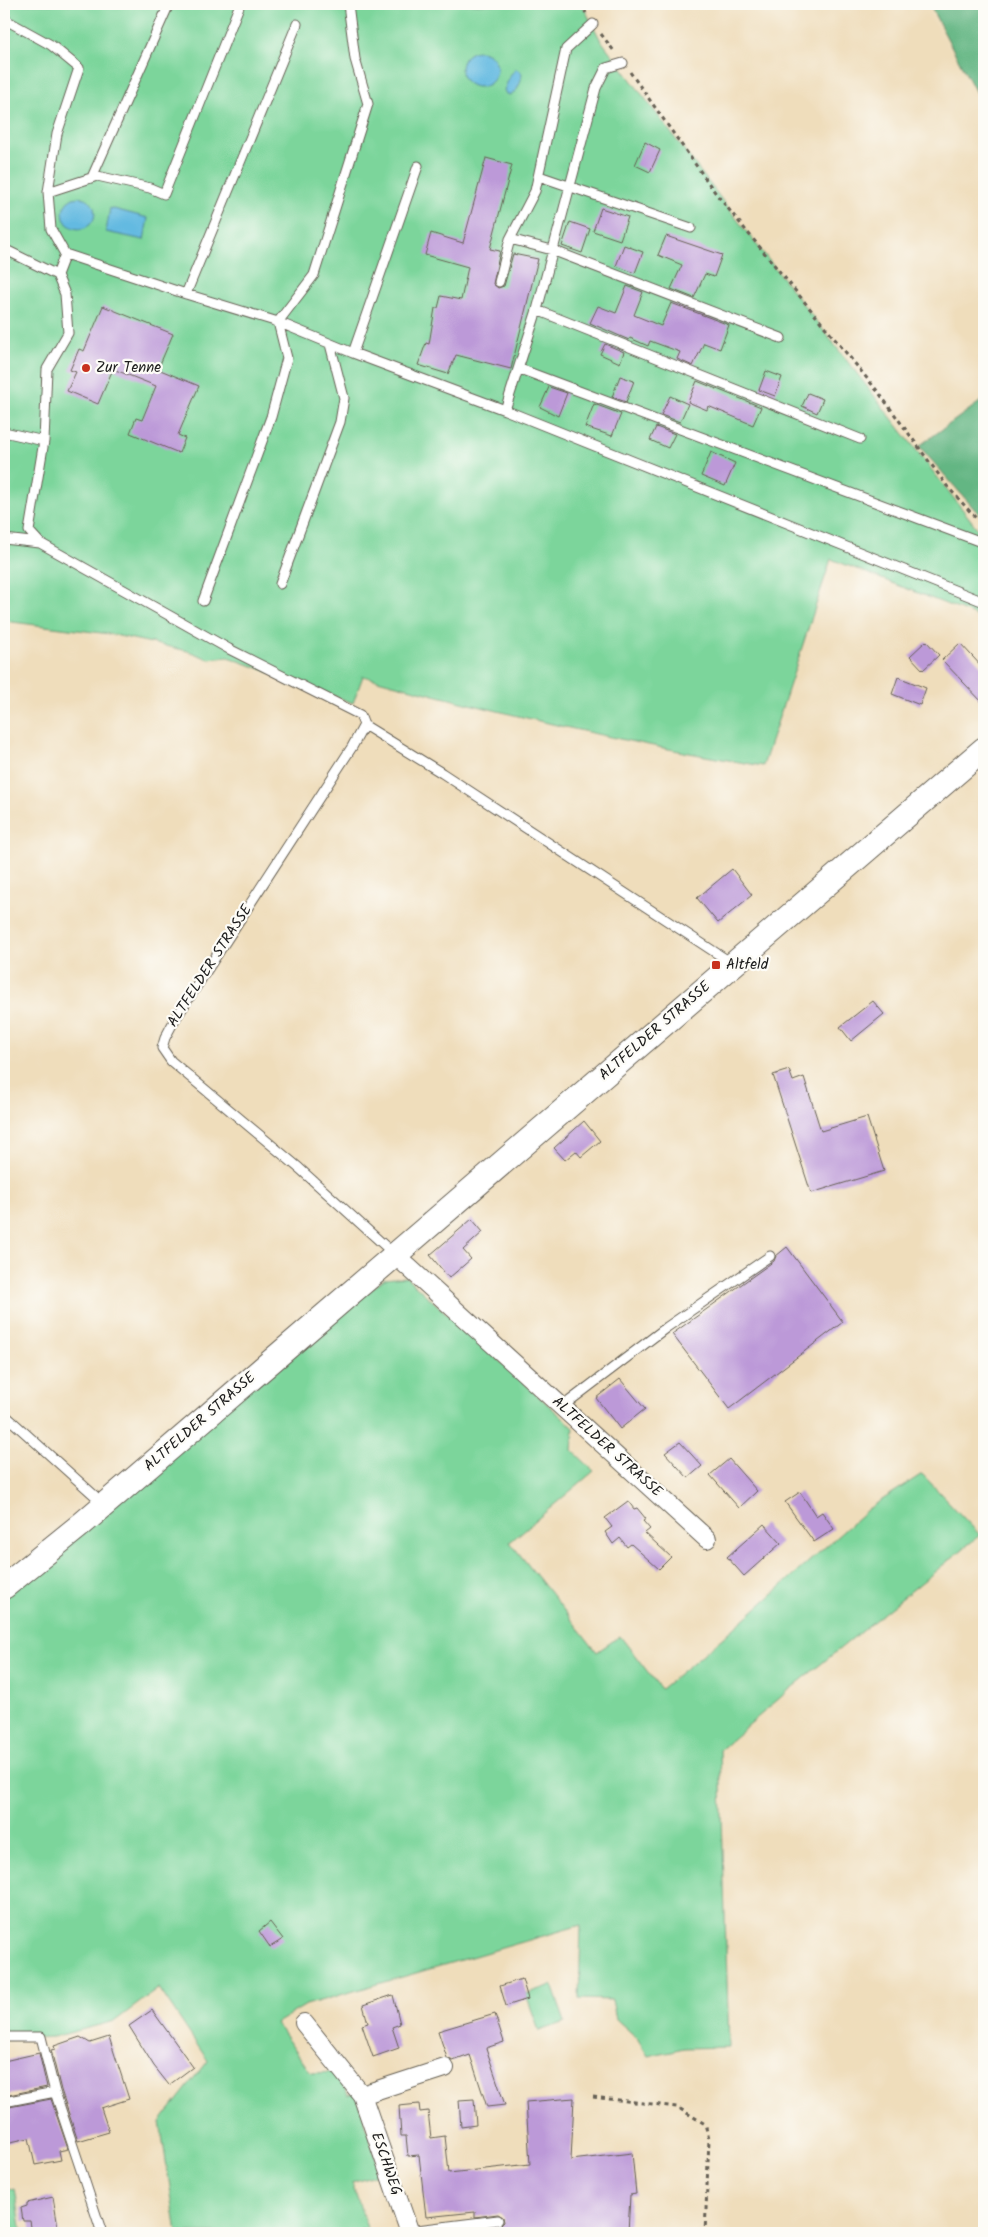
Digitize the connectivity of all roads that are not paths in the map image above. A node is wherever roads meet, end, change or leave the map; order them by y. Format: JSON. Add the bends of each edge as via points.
{"nodes":[{"id":1,"x":169,"y":4,"type":"edge"},
{"id":2,"x":240,"y":4,"type":"edge"},
{"id":3,"x":348,"y":4,"type":"edge"},
{"id":4,"x":4,"y":19,"type":"edge"},
{"id":5,"x":297,"y":24,"type":"dead end"},
{"id":6,"x":593,"y":24,"type":"road end"},
{"id":7,"x":623,"y":64,"type":"road end"},
{"id":8,"x":418,"y":166,"type":"dead end"},
{"id":9,"x":93,"y":175,"type":"junction"},
{"id":10,"x":539,"y":176,"type":"junction"},
{"id":11,"x":570,"y":187,"type":"junction"},
{"id":12,"x":48,"y":192,"type":"junction"},
{"id":13,"x":691,"y":228,"type":"dead end"},
{"id":14,"x":510,"y":239,"type":"junction"},
{"id":15,"x":4,"y":249,"type":"edge"},
{"id":16,"x":552,"y":250,"type":"junction"},
{"id":17,"x":65,"y":254,"type":"junction"},
{"id":18,"x":57,"y":275,"type":"junction"},
{"id":19,"x":499,"y":282,"type":"dead end"},
{"id":20,"x":186,"y":294,"type":"junction"},
{"id":21,"x":537,"y":310,"type":"junction"},
{"id":22,"x":278,"y":322,"type":"junction"},
{"id":23,"x":781,"y":338,"type":"dead end"},
{"id":24,"x":330,"y":344,"type":"junction"},
{"id":25,"x":353,"y":354,"type":"junction"},
{"id":26,"x":520,"y":369,"type":"junction"},
{"id":27,"x":505,"y":410,"type":"junction"},
{"id":28,"x":4,"y":432,"type":"edge"},
{"id":29,"x":860,"y":439,"type":"dead end"},
{"id":30,"x":44,"y":441,"type":"junction"},
{"id":31,"x":4,"y":539,"type":"edge"},
{"id":32,"x":40,"y":543,"type":"junction"},
{"id":33,"x":984,"y":543,"type":"edge"},
{"id":34,"x":280,"y":584,"type":"dead end"},
{"id":35,"x":203,"y":601,"type":"dead end"},
{"id":36,"x":984,"y":602,"type":"edge"},
{"id":37,"x":364,"y":726,"type":"junction"},
{"id":38,"x":984,"y":749,"type":"edge"},
{"id":39,"x":733,"y":964,"type":"junction"},
{"id":40,"x":394,"y":1254,"type":"junction"},
{"id":41,"x":770,"y":1256,"type":"dead end"},
{"id":42,"x":563,"y":1406,"type":"junction"},
{"id":43,"x":4,"y":1414,"type":"edge"},
{"id":44,"x":104,"y":1505,"type":"junction"},
{"id":45,"x":708,"y":1539,"type":"dead end"},
{"id":46,"x":4,"y":1587,"type":"edge"},
{"id":47,"x":304,"y":2023,"type":"dead end"},
{"id":48,"x":4,"y":2037,"type":"edge"},
{"id":49,"x":445,"y":2068,"type":"dead end"},
{"id":50,"x":55,"y":2092,"type":"junction"},
{"id":51,"x":362,"y":2095,"type":"junction"},
{"id":52,"x":4,"y":2102,"type":"edge"},
{"id":53,"x":498,"y":2220,"type":"dead end"},
{"id":54,"x":410,"y":2232,"type":"edge"},
{"id":55,"x":102,"y":2233,"type":"edge"}],
"edges":[{"from":1,"to":9,"type":"lane"},
{"from":2,"to":9,"type":"lane","via":[[164,194]]},
{"from":3,"to":22,"type":"lane","via":[[355,59],[368,104],[314,275]]},
{"from":4,"to":12,"type":"lane","via":[[51,45],[79,68],[57,134]]},
{"from":5,"to":20,"type":"lane"},
{"from":6,"to":10,"type":"lane","via":[[566,49]]},
{"from":7,"to":11,"type":"lane","via":[[606,68],[596,88]]},
{"from":8,"to":25,"type":"lane"},
{"from":9,"to":12,"type":"lane"},
{"from":10,"to":11,"type":"lane"},
{"from":10,"to":14,"type":"lane","via":[[535,191]]},
{"from":11,"to":13,"type":"lane"},
{"from":11,"to":16,"type":"lane"},
{"from":12,"to":17,"type":"lane","via":[[51,229]]},
{"from":14,"to":16,"type":"lane"},
{"from":14,"to":19,"type":"lane"},
{"from":15,"to":18,"type":"lane"},
{"from":16,"to":21,"type":"lane"},
{"from":16,"to":23,"type":"lane"},
{"from":17,"to":18,"type":"lane"},
{"from":17,"to":20,"type":"lane"},
{"from":18,"to":30,"type":"lane","via":[[65,294],[68,333],[47,369]]},
{"from":20,"to":22,"type":"lane"},
{"from":21,"to":26,"type":"lane"},
{"from":21,"to":29,"type":"lane"},
{"from":22,"to":24,"type":"lane"},
{"from":22,"to":35,"type":"lane","via":[[287,358],[271,417]]},
{"from":24,"to":25,"type":"lane"},
{"from":24,"to":34,"type":"lane","via":[[344,398],[340,422]]},
{"from":25,"to":27,"type":"lane"},
{"from":26,"to":27,"type":"lane"},
{"from":26,"to":33,"type":"lane"},
{"from":27,"to":36,"type":"lane"},
{"from":28,"to":30,"type":"lane"},
{"from":30,"to":32,"type":"lane","via":[[29,531]]},
{"from":31,"to":32,"type":"lane"},
{"from":32,"to":37,"type":"lane","via":[[229,650],[360,715]]},
{"from":37,"to":39,"type":"lane","via":[[442,773]]},
{"from":37,"to":40,"type":"lane","name":"ALTFELDER STRASSE","via":[[174,1021],[162,1048],[171,1060],[299,1168]]},
{"from":38,"to":39,"type":"street","name":"ALTFELDER STRASSE"},
{"from":39,"to":40,"type":"street","name":"ALTFELDER STRASSE"},
{"from":40,"to":42,"type":"street","name":"ALTFELDER STRASSE"},
{"from":40,"to":44,"type":"street","name":"ALTFELDER STRASSE"},
{"from":41,"to":42,"type":"lane","via":[[667,1327]]},
{"from":42,"to":45,"type":"street","name":"ALTFELDER STRASSE"},
{"from":43,"to":44,"type":"lane"},
{"from":44,"to":46,"type":"street","name":"ALTFELDER STRASSE"},
{"from":47,"to":51,"type":"street","name":"ESCHWEG"},
{"from":48,"to":50,"type":"lane","via":[[41,2037]]},
{"from":49,"to":51,"type":"street"},
{"from":50,"to":52,"type":"lane"},
{"from":50,"to":55,"type":"lane"},
{"from":51,"to":54,"type":"street","name":"ESCHWEG"},
{"from":53,"to":54,"type":"lane"}]}
